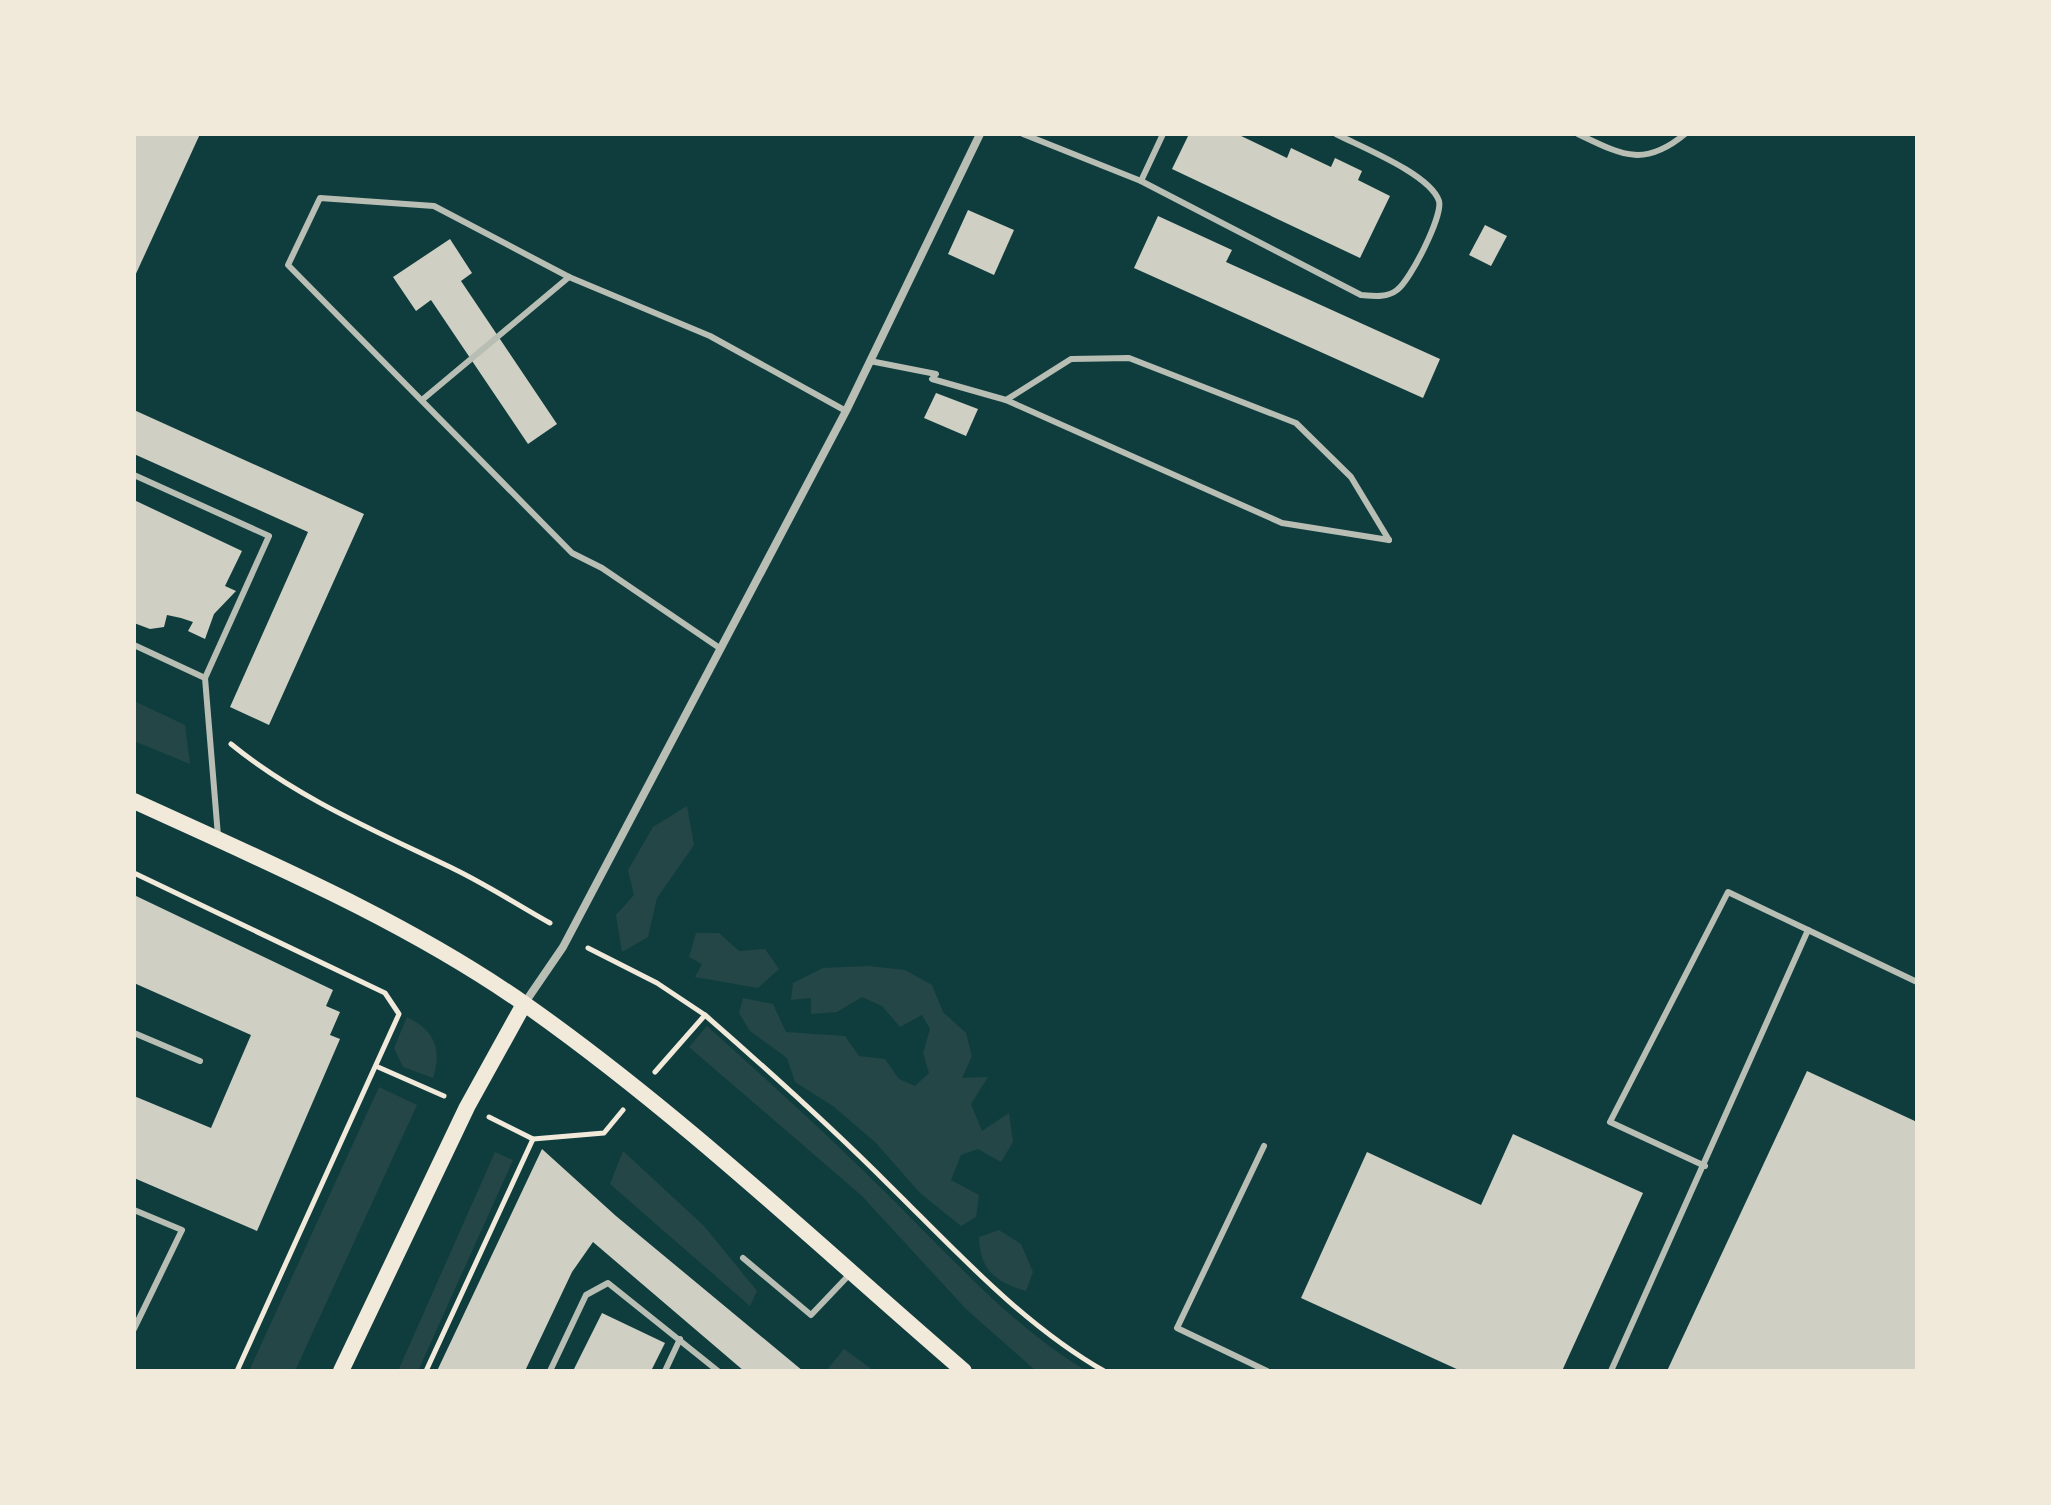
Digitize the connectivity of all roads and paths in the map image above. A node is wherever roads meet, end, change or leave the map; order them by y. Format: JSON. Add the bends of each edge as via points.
{"nodes":[{"id":1,"x":980,"y":134,"type":"edge"},
{"id":2,"x":1023,"y":134,"type":"edge"},
{"id":3,"x":1163,"y":134,"type":"edge"},
{"id":4,"x":1336,"y":134,"type":"edge"},
{"id":5,"x":1578,"y":134,"type":"edge"},
{"id":6,"x":1685,"y":134,"type":"edge"},
{"id":7,"x":1141,"y":181,"type":"junction"},
{"id":8,"x":569,"y":277,"type":"junction"},
{"id":9,"x":870,"y":361,"type":"junction"},
{"id":10,"x":422,"y":400,"type":"junction"},
{"id":11,"x":1006,"y":400,"type":"junction"},
{"id":12,"x":846,"y":411,"type":"junction"},
{"id":13,"x":134,"y":475,"type":"edge"},
{"id":14,"x":134,"y":645,"type":"edge"},
{"id":15,"x":721,"y":649,"type":"junction"},
{"id":16,"x":205,"y":678,"type":"junction"},
{"id":17,"x":209,"y":726,"type":"junction"},
{"id":18,"x":134,"y":801,"type":"edge"},
{"id":19,"x":218,"y":840,"type":"junction"},
{"id":20,"x":134,"y":873,"type":"edge"},
{"id":21,"x":1808,"y":930,"type":"junction"},
{"id":22,"x":569,"y":934,"type":"junction"},
{"id":23,"x":1917,"y":982,"type":"edge"},
{"id":24,"x":524,"y":1004,"type":"junction"},
{"id":25,"x":705,"y":1015,"type":"junction"},
{"id":26,"x":134,"y":1033,"type":"edge"},
{"id":27,"x":200,"y":1061,"type":"dead end"},
{"id":28,"x":640,"y":1089,"type":"junction"},
{"id":29,"x":1264,"y":1146,"type":"dead end"},
{"id":30,"x":1705,"y":1166,"type":"junction"},
{"id":31,"x":134,"y":1210,"type":"edge"},
{"id":32,"x":743,"y":1258,"type":"dead end"},
{"id":33,"x":851,"y":1273,"type":"junction"},
{"id":34,"x":134,"y":1329,"type":"edge"},
{"id":35,"x":680,"y":1339,"type":"junction"},
{"id":36,"x":237,"y":1371,"type":"edge"},
{"id":37,"x":341,"y":1371,"type":"edge"},
{"id":38,"x":426,"y":1371,"type":"edge"},
{"id":39,"x":550,"y":1371,"type":"edge"},
{"id":40,"x":665,"y":1371,"type":"edge"},
{"id":41,"x":718,"y":1371,"type":"edge"},
{"id":42,"x":964,"y":1371,"type":"edge"},
{"id":43,"x":1104,"y":1371,"type":"edge"},
{"id":44,"x":1267,"y":1371,"type":"edge"},
{"id":45,"x":1611,"y":1371,"type":"edge"}],
"edges":[{"from":1,"to":9,"type":"street"},
{"from":2,"to":7,"type":"lane"},
{"from":3,"to":7,"type":"lane"},
{"from":4,"to":7,"type":"lane","via":[[1421,180],[1439,202],[1439,216],[1397,291],[1361,295]]},
{"from":5,"to":6,"type":"lane","via":[[1639,156],[1665,151]]},
{"from":8,"to":10,"type":"lane"},
{"from":8,"to":10,"type":"lane","via":[[434,206],[320,198],[288,265]]},
{"from":8,"to":12,"type":"lane","via":[[710,336]]},
{"from":9,"to":11,"type":"lane","via":[[936,374],[932,379]]},
{"from":9,"to":12,"type":"street"},
{"from":10,"to":15,"type":"lane","via":[[572,553]]},
{"from":11,"to":11,"type":"lane","via":[[1071,359],[1129,358],[1296,423],[1351,477],[1389,540],[1282,523]]},
{"from":12,"to":15,"type":"street"},
{"from":13,"to":16,"type":"lane","via":[[269,536]]},
{"from":14,"to":16,"type":"lane"},
{"from":15,"to":22,"type":"street"},
{"from":16,"to":17,"type":"lane"},
{"from":17,"to":19,"type":"lane"},
{"from":17,"to":22,"type":"path","via":[[281,780]]},
{"from":18,"to":19,"type":"main road"},
{"from":19,"to":24,"type":"main road","via":[[394,924]]},
{"from":20,"to":36,"type":"path","via":[[385,993],[399,1014]]},
{"from":21,"to":23,"type":"lane"},
{"from":21,"to":30,"type":"lane"},
{"from":21,"to":30,"type":"lane","via":[[1728,892],[1610,1122]]},
{"from":22,"to":24,"type":"street"},
{"from":22,"to":25,"type":"path"},
{"from":24,"to":28,"type":"main road"},
{"from":24,"to":37,"type":"main road","via":[[467,1107]]},
{"from":25,"to":28,"type":"path"},
{"from":25,"to":43,"type":"path","via":[[804,1101],[984,1278],[1071,1352]]},
{"from":26,"to":27,"type":"lane"},
{"from":28,"to":33,"type":"main road"},
{"from":28,"to":38,"type":"path","via":[[604,1133],[533,1139]]},
{"from":29,"to":44,"type":"lane","via":[[1177,1328]]},
{"from":30,"to":45,"type":"lane"},
{"from":31,"to":34,"type":"lane","via":[[182,1230]]},
{"from":32,"to":33,"type":"lane","via":[[811,1315]]},
{"from":33,"to":42,"type":"main road"},
{"from":35,"to":39,"type":"lane","via":[[608,1283],[586,1295]]},
{"from":35,"to":40,"type":"lane"},
{"from":35,"to":41,"type":"lane"}]}
